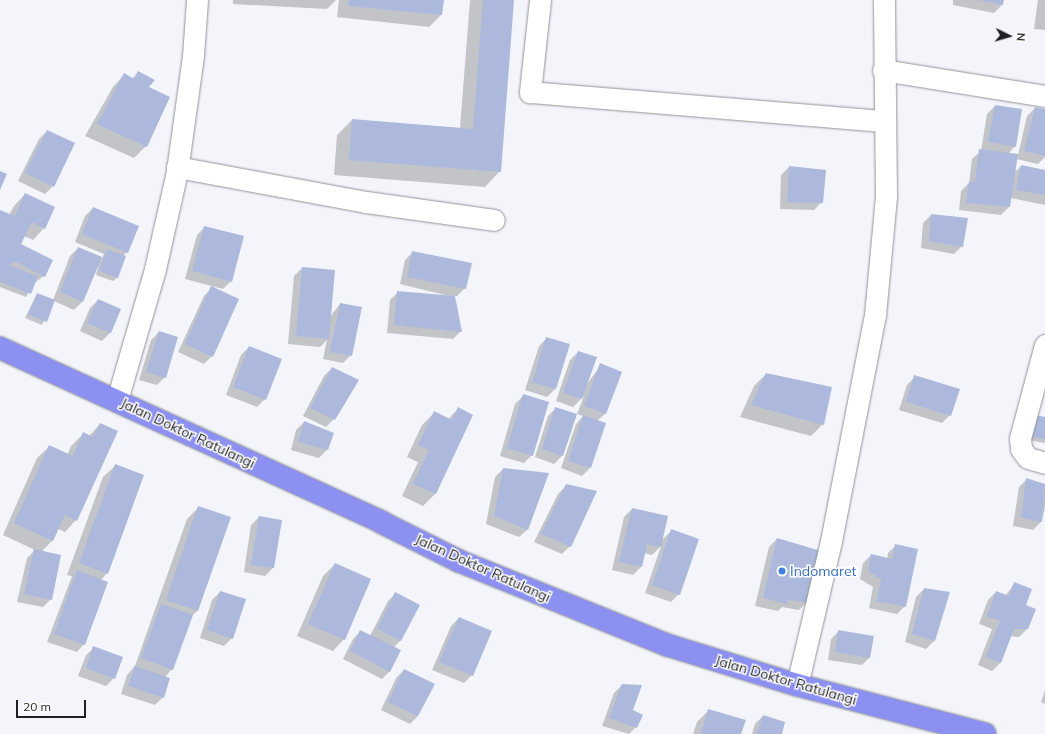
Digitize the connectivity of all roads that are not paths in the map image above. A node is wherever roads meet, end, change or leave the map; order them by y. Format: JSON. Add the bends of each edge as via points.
{"nodes":[{"id":1,"x":197,"y":0,"type":"edge"},
{"id":2,"x":540,"y":0,"type":"edge"},
{"id":3,"x":884,"y":0,"type":"edge"},
{"id":4,"x":883,"y":70,"type":"junction"},
{"id":5,"x":1045,"y":96,"type":"edge"},
{"id":6,"x":885,"y":121,"type":"junction"},
{"id":7,"x":177,"y":167,"type":"junction"},
{"id":8,"x":494,"y":220,"type":"dead end"},
{"id":9,"x":1045,"y":345,"type":"edge"},
{"id":10,"x":0,"y":348,"type":"edge"},
{"id":11,"x":117,"y":400,"type":"junction"},
{"id":12,"x":1045,"y":463,"type":"edge"},
{"id":13,"x":796,"y":685,"type":"junction"},
{"id":14,"x":985,"y":734,"type":"edge"}],
"edges":[{"from":1,"to":7,"type":"street","via":[[193,56]]},
{"from":2,"to":6,"type":"street","via":[[530,92]]},
{"from":3,"to":4,"type":"street"},
{"from":4,"to":5,"type":"street"},
{"from":4,"to":6,"type":"street"},
{"from":6,"to":13,"type":"street","via":[[886,197],[875,315],[831,542]]},
{"from":7,"to":8,"type":"street","via":[[366,202]]},
{"from":7,"to":11,"type":"street","via":[[155,269]]},
{"from":9,"to":12,"type":"street","via":[[1020,438],[1021,449],[1028,458]]},
{"from":10,"to":11,"type":"highway","name":"Jalan Doktor Ratulangi"},
{"from":11,"to":13,"type":"highway","name":"Jalan Doktor Ratulangi","via":[[381,522],[459,561],[667,645]]},
{"from":13,"to":14,"type":"highway","name":"Jalan Doktor Ratulangi"}]}
